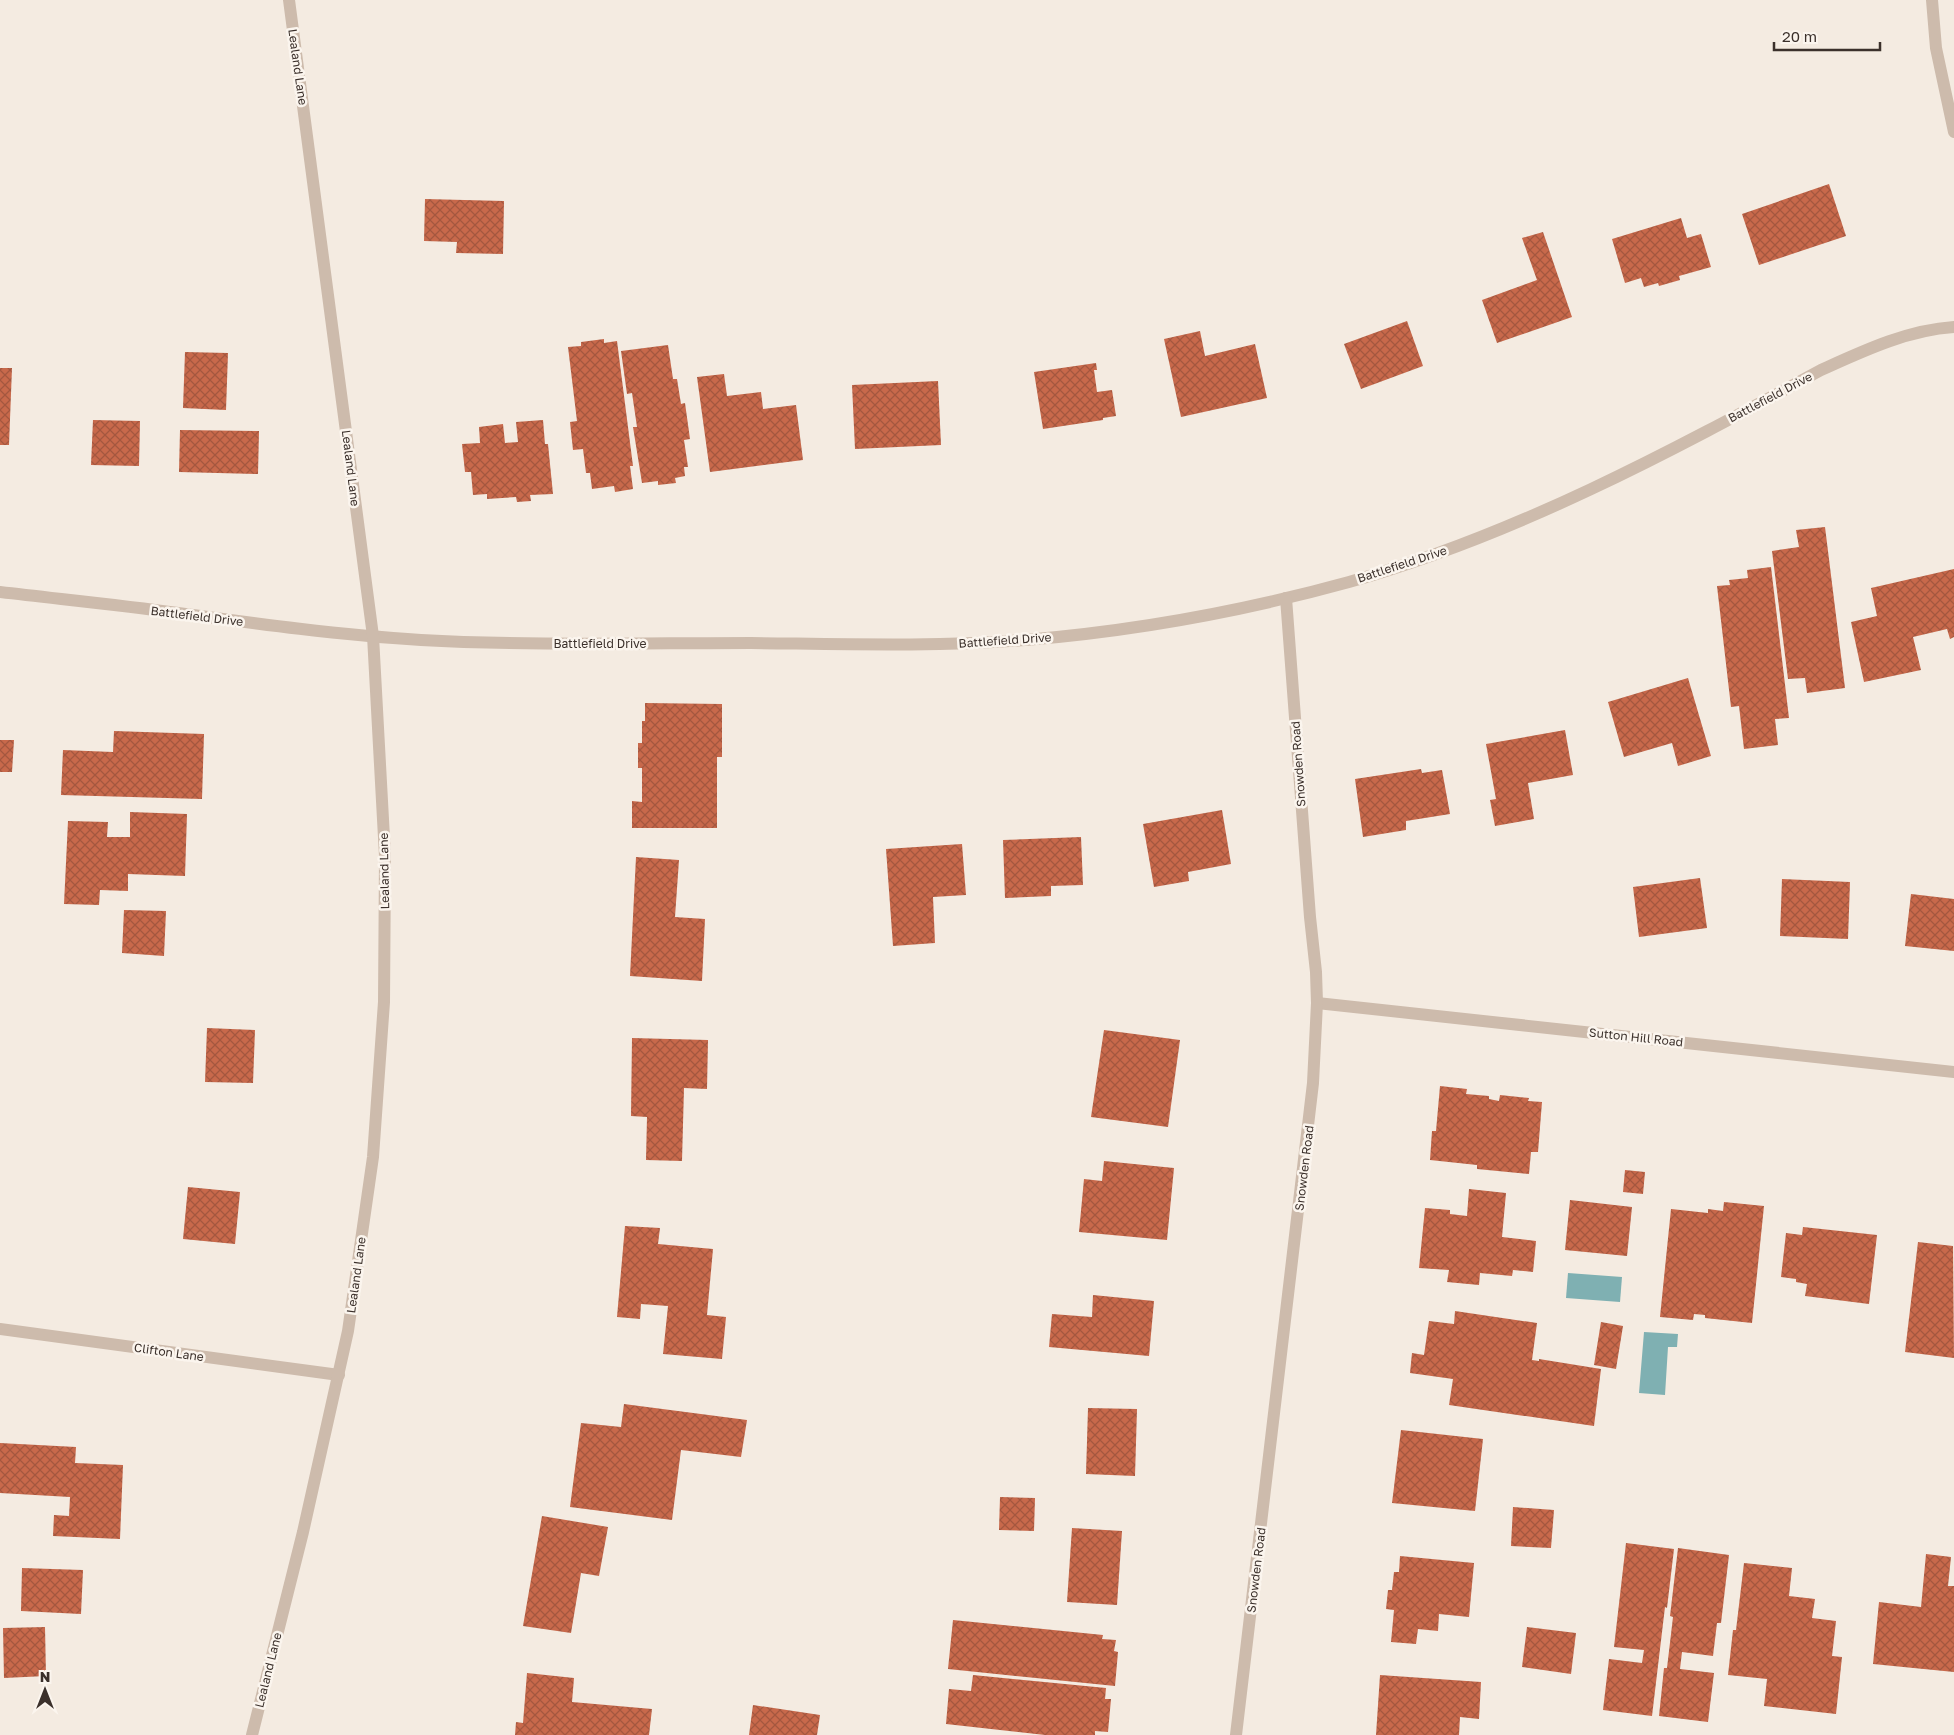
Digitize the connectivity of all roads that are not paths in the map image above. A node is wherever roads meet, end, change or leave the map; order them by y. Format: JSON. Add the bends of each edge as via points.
{"nodes":[{"id":1,"x":289,"y":0,"type":"edge"},
{"id":2,"x":1932,"y":0,"type":"edge"},
{"id":3,"x":1954,"y":132,"type":"edge"},
{"id":4,"x":1954,"y":327,"type":"edge"},
{"id":5,"x":0,"y":592,"type":"edge"},
{"id":6,"x":1286,"y":598,"type":"junction"},
{"id":7,"x":373,"y":636,"type":"junction"},
{"id":8,"x":1317,"y":1003,"type":"junction"},
{"id":9,"x":1954,"y":1072,"type":"edge"},
{"id":10,"x":0,"y":1329,"type":"edge"},
{"id":11,"x":339,"y":1375,"type":"junction"},
{"id":12,"x":252,"y":1735,"type":"edge"},
{"id":13,"x":1236,"y":1735,"type":"edge"}],
"edges":[{"from":1,"to":7,"type":"street","name":"Lealand Lane"},
{"from":2,"to":3,"type":"street","via":[[1936,48]]},
{"from":4,"to":6,"type":"street","name":"Battlefield Drive","via":[[1896,339],[1850,357],[1637,468],[1482,536],[1392,569]]},
{"from":5,"to":7,"type":"street","name":"Battlefield Drive"},
{"from":6,"to":7,"type":"street","name":"Battlefield Drive","via":[[1110,630],[984,642],[504,643]]},
{"from":6,"to":8,"type":"street","name":"Snowden Road"},
{"from":7,"to":11,"type":"street","name":"Lealand Lane","via":[[385,856],[384,1002],[373,1157]]},
{"from":8,"to":9,"type":"street","name":"Sutton Hill Road"},
{"from":8,"to":13,"type":"street","name":"Snowden Road","via":[[1313,1084]]},
{"from":10,"to":11,"type":"street","name":"Clifton Lane"},
{"from":11,"to":12,"type":"street","name":"Lealand Lane"}]}
